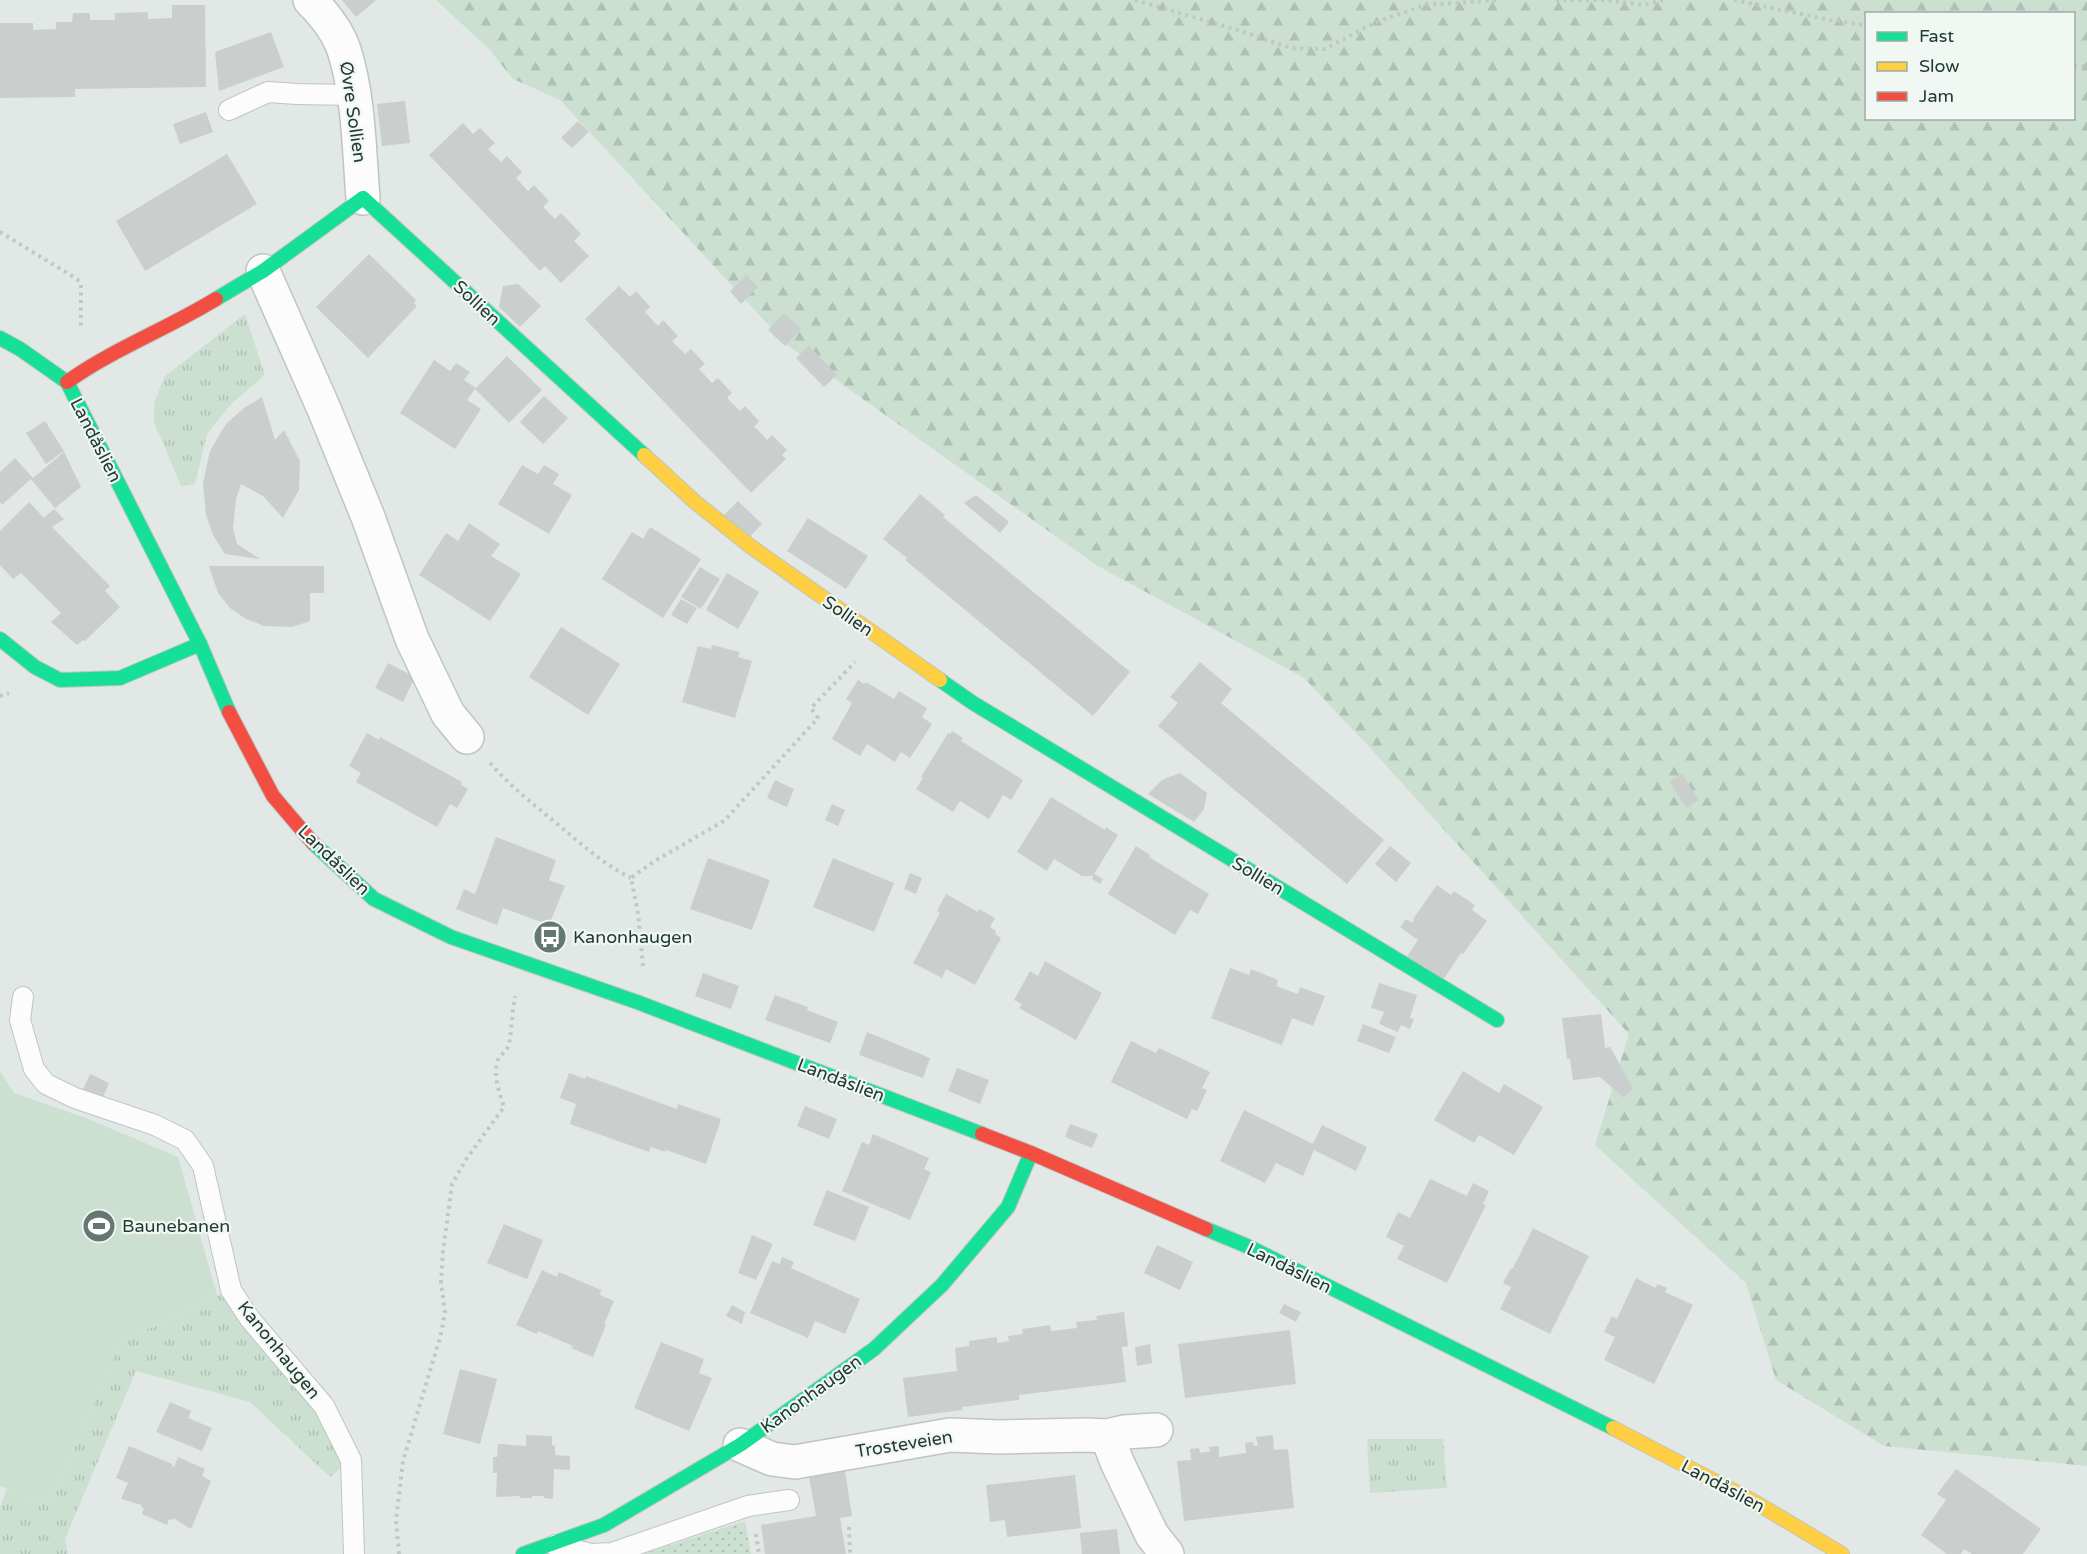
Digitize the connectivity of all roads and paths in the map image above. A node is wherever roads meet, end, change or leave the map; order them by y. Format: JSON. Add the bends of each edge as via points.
{"nodes":[{"id":1,"x":310,"y":0,"type":"edge"},
{"id":2,"x":1135,"y":0,"type":"edge"},
{"id":3,"x":1500,"y":0,"type":"edge"},
{"id":4,"x":1556,"y":0,"type":"edge"},
{"id":5,"x":1664,"y":0,"type":"edge"},
{"id":6,"x":1734,"y":0,"type":"edge"},
{"id":7,"x":1865,"y":25,"type":"edge"},
{"id":8,"x":354,"y":95,"type":"junction"},
{"id":9,"x":229,"y":110,"type":"dead end"},
{"id":10,"x":363,"y":198,"type":"junction"},
{"id":11,"x":0,"y":231,"type":"edge"},
{"id":12,"x":263,"y":271,"type":"junction"},
{"id":13,"x":80,"y":327,"type":"dead end"},
{"id":14,"x":0,"y":338,"type":"edge"},
{"id":15,"x":67,"y":382,"type":"junction"},
{"id":16,"x":878,"y":637,"type":"junction"},
{"id":17,"x":0,"y":639,"type":"edge"},
{"id":18,"x":200,"y":644,"type":"junction"},
{"id":19,"x":467,"y":737,"type":"joint"},
{"id":20,"x":631,"y":878,"type":"junction"},
{"id":21,"x":643,"y":954,"type":"dead end"},
{"id":22,"x":522,"y":963,"type":"junction"},
{"id":23,"x":22,"y":998,"type":"dead end"},
{"id":24,"x":1497,"y":1020,"type":"dead end"},
{"id":25,"x":1031,"y":1153,"type":"junction"},
{"id":26,"x":1156,"y":1430,"type":"dead end"},
{"id":27,"x":1107,"y":1436,"type":"junction"},
{"id":28,"x":740,"y":1445,"type":"junction"},
{"id":29,"x":789,"y":1500,"type":"dead end"},
{"id":30,"x":849,"y":1527,"type":"dead end"},
{"id":31,"x":551,"y":1544,"type":"junction"},
{"id":32,"x":354,"y":1554,"type":"edge"},
{"id":33,"x":399,"y":1554,"type":"edge"},
{"id":34,"x":523,"y":1554,"type":"edge"},
{"id":35,"x":850,"y":1554,"type":"edge"},
{"id":36,"x":1167,"y":1554,"type":"edge"},
{"id":37,"x":1842,"y":1554,"type":"edge"}],
"edges":[{"from":1,"to":8,"type":"street","name":"Øvre Sollien","via":[[330,23],[343,48]]},
{"from":2,"to":3,"type":"path","via":[[1290,48],[1325,49],[1376,22],[1426,5]]},
{"from":4,"to":5,"type":"path","via":[[1644,5]]},
{"from":6,"to":7,"type":"path"},
{"from":8,"to":9,"type":"lane","via":[[268,92]]},
{"from":8,"to":10,"type":"street","name":"Øvre Sollien"},
{"from":10,"to":12,"type":"street"},
{"from":10,"to":16,"type":"street","name":"Sollien","via":[[694,502]]},
{"from":11,"to":13,"type":"path","via":[[77,279],[81,284]]},
{"from":12,"to":15,"type":"street","via":[[178,322],[94,363]]},
{"from":12,"to":19,"type":"street","via":[[355,485],[412,639],[448,714]]},
{"from":14,"to":15,"type":"street"},
{"from":15,"to":18,"type":"street","name":"Landåslien"},
{"from":16,"to":20,"type":"path","via":[[811,708],[818,718],[724,821]]},
{"from":16,"to":24,"type":"street","name":"Sollien","via":[[973,703]]},
{"from":17,"to":18,"type":"street","via":[[60,680],[120,678]]},
{"from":18,"to":22,"type":"street","name":"Landåslien","via":[[235,726],[273,796],[309,839],[374,899],[451,937]]},
{"from":19,"to":20,"type":"path","via":[[505,780],[590,851]]},
{"from":20,"to":21,"type":"path"},
{"from":22,"to":25,"type":"street","name":"Landåslien","via":[[637,1002]]},
{"from":22,"to":33,"type":"path","via":[[509,1047],[496,1068],[504,1107],[452,1184],[441,1272],[445,1312],[403,1461],[396,1520]]},
{"from":23,"to":32,"type":"lane","name":"Kanonhaugen","via":[[20,1020],[34,1070],[46,1084],[184,1140],[203,1166],[231,1290],[250,1319],[324,1406],[351,1460]]},
{"from":25,"to":28,"type":"street","name":"Kanonhaugen","via":[[1008,1208],[942,1285],[874,1349]]},
{"from":25,"to":37,"type":"street","name":"Landåslien","via":[[1258,1252],[1753,1501]]},
{"from":26,"to":27,"type":"street","name":"Trosteveien"},
{"from":27,"to":28,"type":"street","name":"Trosteveien","via":[[950,1435],[795,1462],[772,1459]]},
{"from":27,"to":36,"type":"street","via":[[1152,1535]]},
{"from":28,"to":31,"type":"street","name":"Kanonhaugen","via":[[604,1525]]},
{"from":29,"to":31,"type":"lane","via":[[748,1506],[612,1554],[591,1554]]},
{"from":30,"to":35,"type":"path"},
{"from":31,"to":34,"type":"street","name":"Kanonhaugen"}]}
